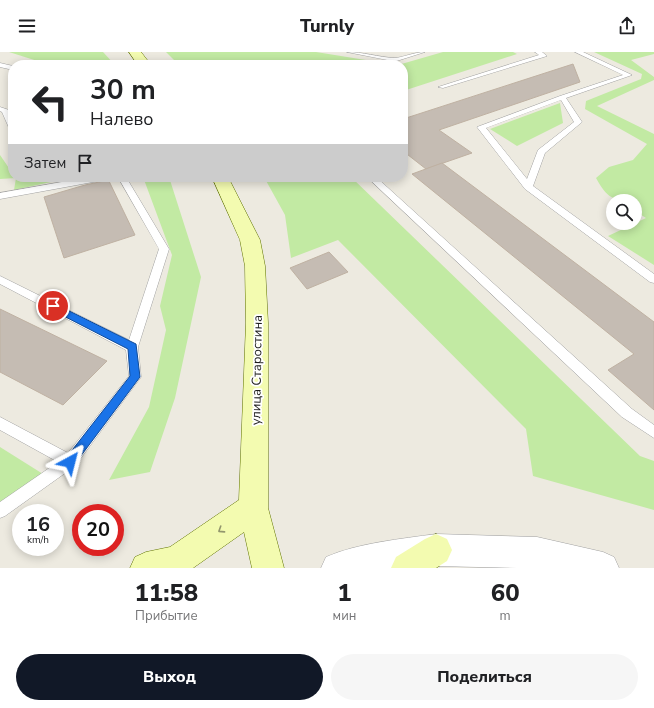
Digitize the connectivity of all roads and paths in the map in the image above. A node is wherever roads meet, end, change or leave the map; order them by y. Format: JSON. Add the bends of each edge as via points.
{"nodes":[{"id":1,"x":135,"y":52,"type":"edge"},
{"id":2,"x":350,"y":52,"type":"edge"},
{"id":3,"x":422,"y":52,"type":"edge"},
{"id":4,"x":538,"y":52,"type":"edge"},
{"id":5,"x":578,"y":52,"type":"edge"},
{"id":6,"x":141,"y":60,"type":"edge"},
{"id":7,"x":396,"y":60,"type":"joint"},
{"id":8,"x":441,"y":87,"type":"dead end"},
{"id":9,"x":562,"y":97,"type":"junction"},
{"id":10,"x":0,"y":109,"type":"edge"},
{"id":11,"x":8,"y":117,"type":"edge"},
{"id":12,"x":77,"y":182,"type":"edge"},
{"id":13,"x":125,"y":182,"type":"edge"},
{"id":14,"x":222,"y":182,"type":"edge"},
{"id":15,"x":376,"y":182,"type":"edge"},
{"id":16,"x":528,"y":187,"type":"junction"},
{"id":17,"x":0,"y":196,"type":"edge"},
{"id":18,"x":654,"y":278,"type":"edge"},
{"id":19,"x":0,"y":280,"type":"edge"},
{"id":20,"x":132,"y":347,"type":"junction"},
{"id":21,"x":0,"y":423,"type":"edge"},
{"id":22,"x":654,"y":432,"type":"edge"},
{"id":23,"x":70,"y":462,"type":"junction"},
{"id":24,"x":253,"y":508,"type":"junction"},
{"id":25,"x":0,"y":510,"type":"edge"},
{"id":26,"x":436,"y":550,"type":"joint"},
{"id":27,"x":403,"y":562,"type":"edge"},
{"id":28,"x":146,"y":568,"type":"edge"},
{"id":29,"x":268,"y":568,"type":"edge"},
{"id":30,"x":337,"y":568,"type":"edge"},
{"id":31,"x":603,"y":568,"type":"edge"}],
"edges":[{"from":1,"to":6,"type":"main road"},
{"from":2,"to":7,"type":"lane"},
{"from":3,"to":7,"type":"lane"},
{"from":4,"to":8,"type":"lane","via":[[544,56]]},
{"from":5,"to":9,"type":"lane","via":[[629,75]]},
{"from":9,"to":16,"type":"lane","via":[[578,122],[541,152]]},
{"from":9,"to":16,"type":"lane","via":[[481,127]]},
{"from":10,"to":11,"type":"lane","via":[[5,110]]},
{"from":12,"to":17,"type":"lane"},
{"from":13,"to":20,"type":"lane","via":[[164,249]]},
{"from":14,"to":24,"type":"main road","name":"улица Старостина","via":[[250,240],[255,266],[258,323]]},
{"from":15,"to":22,"type":"lane","via":[[627,413]]},
{"from":16,"to":18,"type":"lane"},
{"from":19,"to":20,"type":"lane"},
{"from":20,"to":23,"type":"lane","via":[[135,377]]},
{"from":21,"to":23,"type":"lane"},
{"from":23,"to":25,"type":"lane"},
{"from":24,"to":28,"type":"main road","one_way":true,"via":[[176,561]]},
{"from":24,"to":29,"type":"main road","name":"улица Старостина"},
{"from":26,"to":27,"type":"main road"},
{"from":26,"to":31,"type":"street","via":[[537,553]]},
{"from":27,"to":30,"type":"street"}]}
